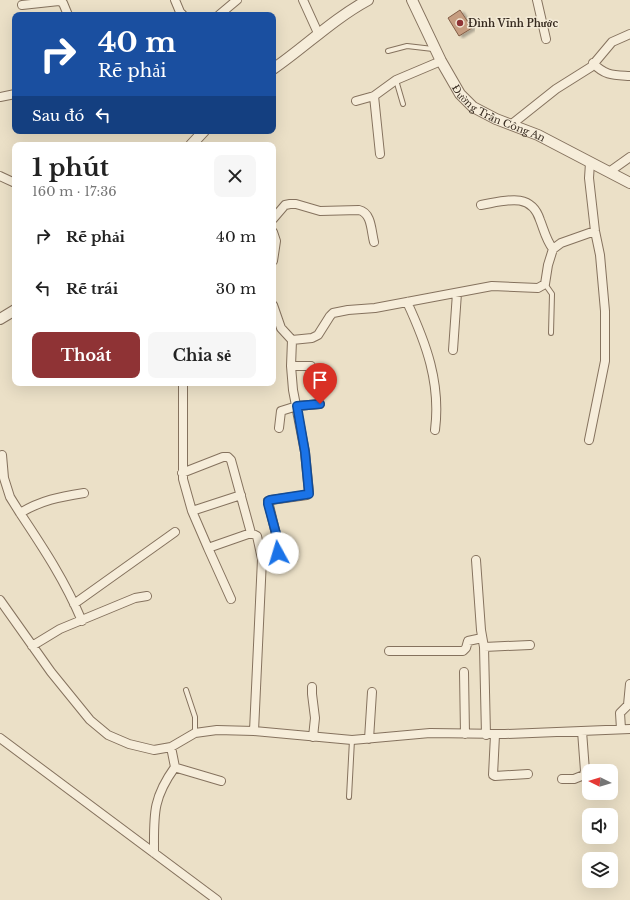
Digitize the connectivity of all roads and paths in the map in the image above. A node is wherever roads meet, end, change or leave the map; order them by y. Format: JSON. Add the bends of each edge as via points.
{"nodes":[{"id":1,"x":175,"y":0,"type":"edge"},
{"id":2,"x":238,"y":0,"type":"edge"},
{"id":3,"x":303,"y":0,"type":"edge"},
{"id":4,"x":368,"y":0,"type":"edge"},
{"id":5,"x":412,"y":0,"type":"edge"},
{"id":6,"x":537,"y":0,"type":"edge"},
{"id":7,"x":66,"y":2,"type":"edge"},
{"id":8,"x":22,"y":5,"type":"dead end"},
{"id":9,"x":68,"y":12,"type":"edge"},
{"id":10,"x":180,"y":12,"type":"edge"},
{"id":11,"x":223,"y":12,"type":"edge"},
{"id":12,"x":318,"y":33,"type":"junction"},
{"id":13,"x":630,"y":34,"type":"edge"},
{"id":14,"x":546,"y":39,"type":"dead end"},
{"id":15,"x":436,"y":49,"type":"junction"},
{"id":16,"x":388,"y":51,"type":"dead end"},
{"id":17,"x":441,"y":61,"type":"junction"},
{"id":18,"x":594,"y":63,"type":"junction"},
{"id":19,"x":276,"y":67,"type":"edge"},
{"id":20,"x":630,"y":76,"type":"edge"},
{"id":21,"x":396,"y":80,"type":"junction"},
{"id":22,"x":12,"y":95,"type":"edge"},
{"id":23,"x":374,"y":96,"type":"junction"},
{"id":24,"x":0,"y":97,"type":"edge"},
{"id":25,"x":356,"y":101,"type":"dead end"},
{"id":26,"x":403,"y":104,"type":"dead end"},
{"id":27,"x":512,"y":124,"type":"junction"},
{"id":28,"x":201,"y":134,"type":"edge"},
{"id":29,"x":194,"y":142,"type":"edge"},
{"id":30,"x":380,"y":154,"type":"dead end"},
{"id":31,"x":630,"y":157,"type":"edge"},
{"id":32,"x":590,"y":163,"type":"junction"},
{"id":33,"x":609,"y":172,"type":"junction"},
{"id":34,"x":0,"y":176,"type":"edge"},
{"id":35,"x":12,"y":182,"type":"edge"},
{"id":36,"x":630,"y":183,"type":"edge"},
{"id":37,"x":481,"y":205,"type":"dead end"},
{"id":38,"x":276,"y":216,"type":"edge"},
{"id":39,"x":595,"y":231,"type":"junction"},
{"id":40,"x":374,"y":242,"type":"dead end"},
{"id":41,"x":553,"y":248,"type":"junction"},
{"id":42,"x":545,"y":284,"type":"junction"},
{"id":43,"x":457,"y":293,"type":"junction"},
{"id":44,"x":407,"y":302,"type":"junction"},
{"id":45,"x":12,"y":312,"type":"edge"},
{"id":46,"x":276,"y":315,"type":"edge"},
{"id":47,"x":0,"y":319,"type":"edge"},
{"id":48,"x":551,"y":333,"type":"dead end"},
{"id":49,"x":292,"y":340,"type":"junction"},
{"id":50,"x":453,"y":350,"type":"dead end"},
{"id":51,"x":291,"y":366,"type":"junction"},
{"id":52,"x":312,"y":366,"type":"dead end"},
{"id":53,"x":183,"y":386,"type":"edge"},
{"id":54,"x":320,"y":404,"type":"dead end"},
{"id":55,"x":297,"y":406,"type":"junction"},
{"id":56,"x":279,"y":428,"type":"dead end"},
{"id":57,"x":435,"y":430,"type":"dead end"},
{"id":58,"x":589,"y":440,"type":"dead end"},
{"id":59,"x":2,"y":455,"type":"dead end"},
{"id":60,"x":182,"y":473,"type":"junction"},
{"id":61,"x":84,"y":493,"type":"dead end"},
{"id":62,"x":241,"y":495,"type":"junction"},
{"id":63,"x":192,"y":511,"type":"junction"},
{"id":64,"x":20,"y":513,"type":"junction"},
{"id":65,"x":175,"y":532,"type":"dead end"},
{"id":66,"x":252,"y":533,"type":"junction"},
{"id":67,"x":208,"y":548,"type":"junction"},
{"id":68,"x":262,"y":559,"type":"junction"},
{"id":69,"x":476,"y":560,"type":"dead end"},
{"id":70,"x":146,"y":596,"type":"dead end"},
{"id":71,"x":230,"y":598,"type":"dead end"},
{"id":72,"x":0,"y":600,"type":"edge"},
{"id":73,"x":74,"y":604,"type":"junction"},
{"id":74,"x":82,"y":621,"type":"junction"},
{"id":75,"x":482,"y":638,"type":"junction"},
{"id":76,"x":530,"y":645,"type":"dead end"},
{"id":77,"x":32,"y":646,"type":"junction"},
{"id":78,"x":484,"y":647,"type":"junction"},
{"id":79,"x":389,"y":651,"type":"dead end"},
{"id":80,"x":464,"y":672,"type":"dead end"},
{"id":81,"x":630,"y":684,"type":"edge"},
{"id":82,"x":312,"y":688,"type":"dead end"},
{"id":83,"x":186,"y":690,"type":"dead end"},
{"id":84,"x":372,"y":692,"type":"dead end"},
{"id":85,"x":630,"y":728,"type":"edge"},
{"id":86,"x":621,"y":729,"type":"junction"},
{"id":87,"x":582,"y":731,"type":"junction"},
{"id":88,"x":254,"y":732,"type":"junction"},
{"id":89,"x":195,"y":733,"type":"junction"},
{"id":90,"x":465,"y":734,"type":"junction"},
{"id":91,"x":486,"y":734,"type":"junction"},
{"id":92,"x":495,"y":735,"type":"junction"},
{"id":93,"x":314,"y":737,"type":"junction"},
{"id":94,"x":0,"y":738,"type":"edge"},
{"id":95,"x":369,"y":739,"type":"junction"},
{"id":96,"x":352,"y":740,"type":"junction"},
{"id":97,"x":171,"y":747,"type":"junction"},
{"id":98,"x":175,"y":767,"type":"junction"},
{"id":99,"x":528,"y":774,"type":"dead end"},
{"id":100,"x":562,"y":779,"type":"dead end"},
{"id":101,"x":221,"y":781,"type":"dead end"},
{"id":102,"x":349,"y":797,"type":"dead end"},
{"id":103,"x":154,"y":853,"type":"junction"},
{"id":104,"x":217,"y":900,"type":"edge"}],
"edges":[{"from":1,"to":10,"type":"street"},
{"from":2,"to":11,"type":"street"},
{"from":3,"to":12,"type":"street"},
{"from":4,"to":12,"type":"street"},
{"from":5,"to":15,"type":"street","name":"Đường Trần Công An"},
{"from":6,"to":14,"type":"street"},
{"from":7,"to":8,"type":"street"},
{"from":7,"to":9,"type":"street"},
{"from":12,"to":19,"type":"street"},
{"from":13,"to":18,"type":"street","via":[[612,42]]},
{"from":15,"to":16,"type":"lane","via":[[407,46]]},
{"from":15,"to":17,"type":"street","name":"Đường Trần Công An"},
{"from":17,"to":21,"type":"street"},
{"from":17,"to":27,"type":"street","name":"Đường Trần Công An","via":[[460,94],[473,107]]},
{"from":18,"to":20,"type":"street","via":[[607,74]]},
{"from":18,"to":27,"type":"street"},
{"from":21,"to":23,"type":"street"},
{"from":21,"to":26,"type":"lane"},
{"from":22,"to":24,"type":"street"},
{"from":23,"to":25,"type":"street"},
{"from":23,"to":30,"type":"street"},
{"from":27,"to":32,"type":"street","name":"Đường Trần Công An"},
{"from":28,"to":29,"type":"street"},
{"from":31,"to":33,"type":"street"},
{"from":32,"to":33,"type":"street","name":"Đường Trần Công An"},
{"from":32,"to":39,"type":"street","via":[[589,178]]},
{"from":33,"to":36,"type":"street","name":"Đường Trần Công An"},
{"from":34,"to":35,"type":"street"},
{"from":37,"to":41,"type":"street","via":[[510,200],[529,203],[540,217],[547,242]]},
{"from":38,"to":40,"type":"street","via":[[290,204],[320,211],[365,211]]},
{"from":39,"to":41,"type":"street"},
{"from":39,"to":58,"type":"street","via":[[605,311],[606,361]]},
{"from":41,"to":42,"type":"street"},
{"from":42,"to":43,"type":"street","via":[[538,288],[492,286]]},
{"from":42,"to":48,"type":"lane","via":[[552,294]]},
{"from":43,"to":44,"type":"street"},
{"from":43,"to":50,"type":"street"},
{"from":44,"to":49,"type":"street","via":[[333,313],[318,335]]},
{"from":44,"to":57,"type":"street","via":[[430,356],[438,412]]},
{"from":45,"to":47,"type":"street"},
{"from":46,"to":49,"type":"street","via":[[280,328]]},
{"from":49,"to":51,"type":"street"},
{"from":51,"to":52,"type":"street"},
{"from":51,"to":55,"type":"street"},
{"from":53,"to":60,"type":"street"},
{"from":54,"to":55,"type":"street"},
{"from":55,"to":56,"type":"street","via":[[281,411]]},
{"from":55,"to":68,"type":"street","via":[[309,494],[268,501],[280,551]]},
{"from":59,"to":64,"type":"street","via":[[4,478],[10,497]]},
{"from":60,"to":62,"type":"street","via":[[228,457]]},
{"from":60,"to":63,"type":"street"},
{"from":61,"to":64,"type":"street","via":[[36,504]]},
{"from":62,"to":63,"type":"street"},
{"from":62,"to":66,"type":"street"},
{"from":63,"to":67,"type":"street"},
{"from":64,"to":73,"type":"street","via":[[51,559]]},
{"from":65,"to":73,"type":"street"},
{"from":66,"to":67,"type":"street"},
{"from":66,"to":68,"type":"street","via":[[257,536]]},
{"from":67,"to":71,"type":"street"},
{"from":68,"to":88,"type":"street"},
{"from":69,"to":75,"type":"street"},
{"from":70,"to":74,"type":"street","via":[[135,598]]},
{"from":72,"to":77,"type":"street"},
{"from":73,"to":74,"type":"street"},
{"from":74,"to":77,"type":"street"},
{"from":75,"to":78,"type":"street"},
{"from":75,"to":79,"type":"street","via":[[468,641],[463,651]]},
{"from":76,"to":78,"type":"street"},
{"from":77,"to":97,"type":"street","via":[[90,720],[108,735],[129,744],[154,750]]},
{"from":78,"to":91,"type":"street"},
{"from":80,"to":90,"type":"street"},
{"from":81,"to":86,"type":"street","via":[[628,705],[620,714]]},
{"from":82,"to":93,"type":"street"},
{"from":83,"to":89,"type":"lane","via":[[195,716]]},
{"from":84,"to":95,"type":"street"},
{"from":85,"to":86,"type":"street"},
{"from":86,"to":87,"type":"street"},
{"from":87,"to":92,"type":"street"},
{"from":87,"to":100,"type":"street","via":[[584,775],[574,779]]},
{"from":88,"to":89,"type":"street","via":[[217,730]]},
{"from":88,"to":93,"type":"street"},
{"from":89,"to":97,"type":"street"},
{"from":90,"to":91,"type":"street"},
{"from":90,"to":95,"type":"street","via":[[430,733]]},
{"from":91,"to":92,"type":"street"},
{"from":92,"to":99,"type":"street","via":[[493,775]]},
{"from":93,"to":96,"type":"street"},
{"from":94,"to":103,"type":"street"},
{"from":95,"to":96,"type":"street"},
{"from":96,"to":102,"type":"lane"},
{"from":97,"to":98,"type":"street"},
{"from":98,"to":101,"type":"street"},
{"from":98,"to":103,"type":"street","via":[[157,798]]},
{"from":103,"to":104,"type":"street"}]}
